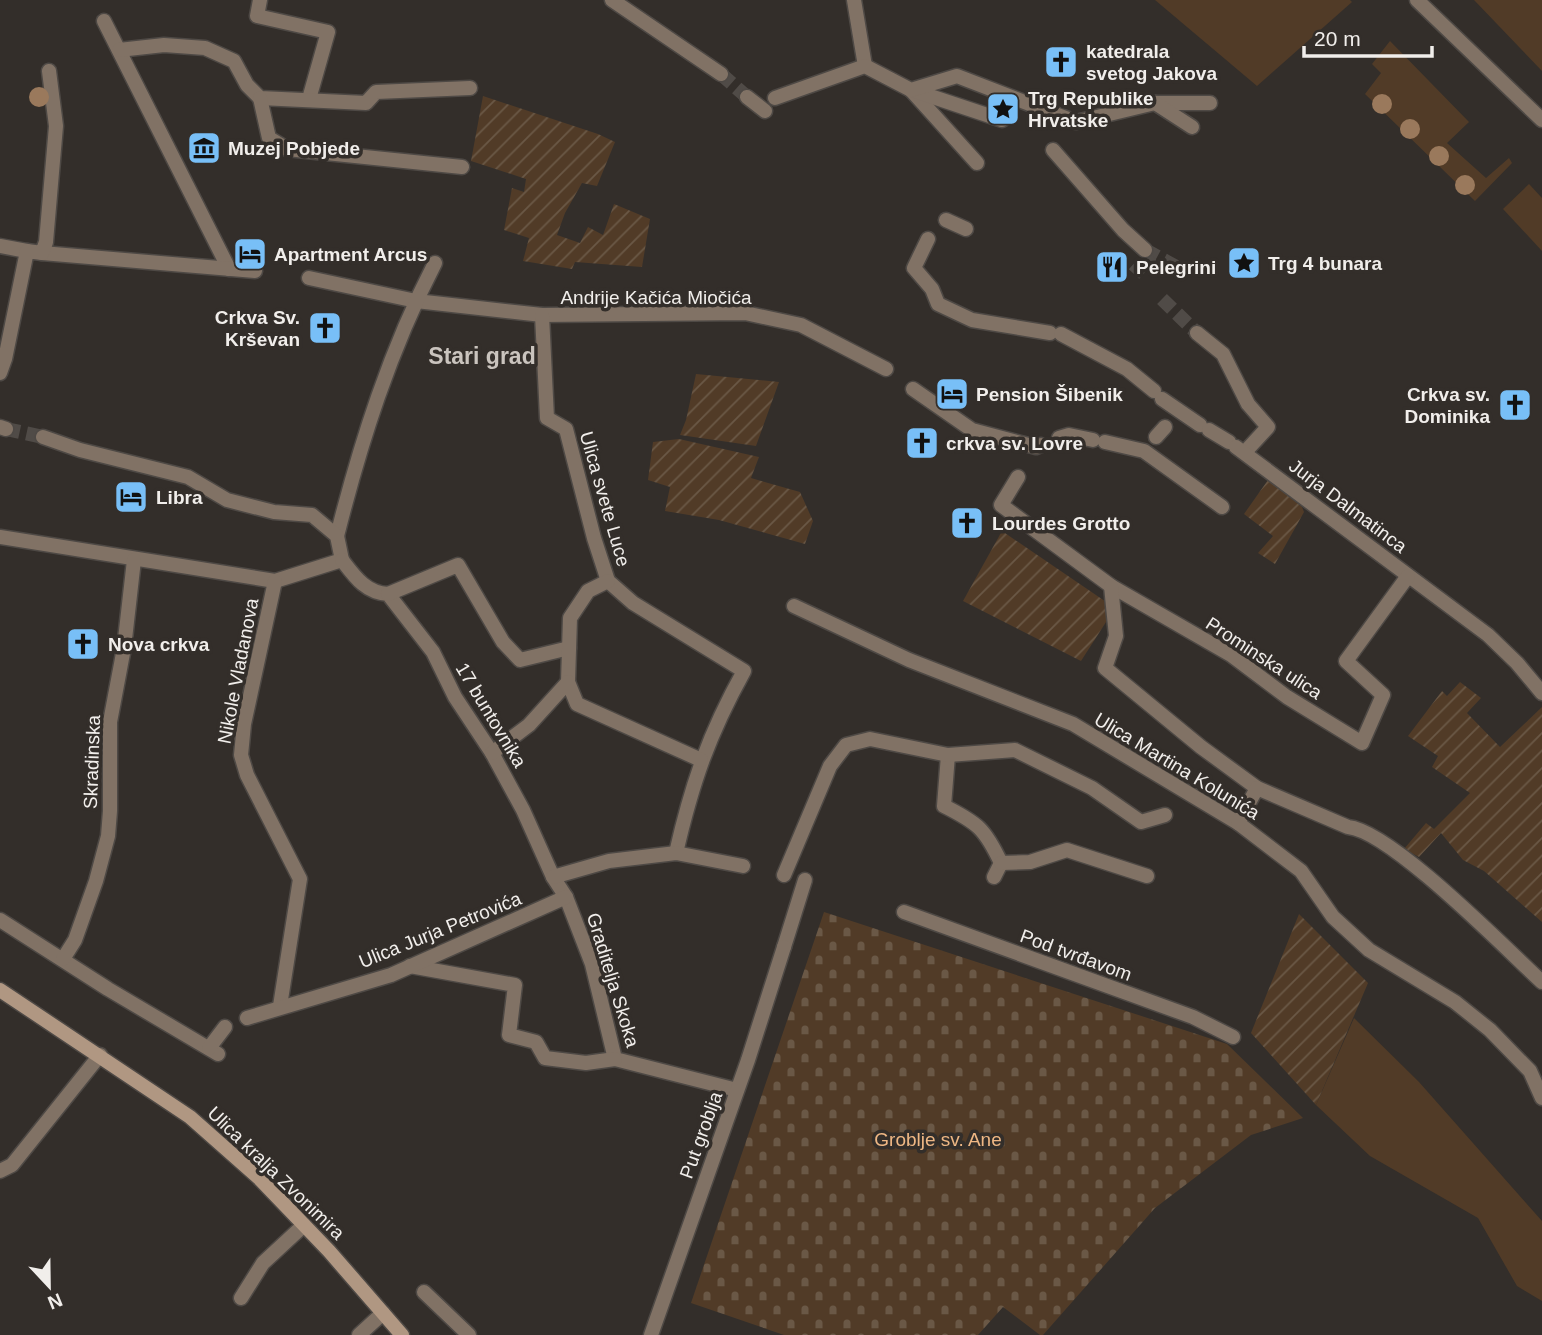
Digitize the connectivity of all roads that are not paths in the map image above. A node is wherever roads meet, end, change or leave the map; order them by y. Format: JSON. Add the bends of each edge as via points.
{"nodes":[{"id":1,"x":260,"y":0,"type":"edge"},
{"id":2,"x":612,"y":0,"type":"edge"},
{"id":3,"x":854,"y":0,"type":"edge"},
{"id":4,"x":1418,"y":0,"type":"edge"},
{"id":5,"x":104,"y":21,"type":"dead end"},
{"id":6,"x":119,"y":50,"type":"junction"},
{"id":7,"x":865,"y":66,"type":"junction"},
{"id":8,"x":49,"y":71,"type":"dead end"},
{"id":9,"x":721,"y":74,"type":"tunnel mouth"},
{"id":10,"x":470,"y":88,"type":"dead end"},
{"id":11,"x":911,"y":90,"type":"junction"},
{"id":12,"x":747,"y":97,"type":"tunnel mouth"},
{"id":13,"x":260,"y":98,"type":"junction"},
{"id":14,"x":775,"y":98,"type":"dead end"},
{"id":15,"x":309,"y":99,"type":"junction"},
{"id":16,"x":1155,"y":103,"type":"junction"},
{"id":17,"x":1210,"y":103,"type":"dead end"},
{"id":18,"x":765,"y":111,"type":"dead end"},
{"id":19,"x":1002,"y":120,"type":"dead end"},
{"id":20,"x":1542,"y":120,"type":"edge"},
{"id":21,"x":1192,"y":127,"type":"dead end"},
{"id":22,"x":1053,"y":150,"type":"dead end"},
{"id":23,"x":977,"y":163,"type":"dead end"},
{"id":24,"x":462,"y":167,"type":"dead end"},
{"id":25,"x":946,"y":220,"type":"dead end"},
{"id":26,"x":966,"y":229,"type":"dead end"},
{"id":27,"x":928,"y":239,"type":"dead end"},
{"id":28,"x":0,"y":246,"type":"edge"},
{"id":29,"x":1146,"y":250,"type":"tunnel mouth"},
{"id":30,"x":34,"y":252,"type":"junction"},
{"id":31,"x":435,"y":263,"type":"dead end"},
{"id":32,"x":229,"y":269,"type":"junction"},
{"id":33,"x":255,"y":271,"type":"dead end"},
{"id":34,"x":309,"y":278,"type":"dead end"},
{"id":35,"x":416,"y":301,"type":"junction"},
{"id":36,"x":542,"y":315,"type":"junction"},
{"id":37,"x":1197,"y":332,"type":"tunnel mouth"},
{"id":38,"x":2,"y":363,"type":"edge"},
{"id":39,"x":886,"y":369,"type":"dead end"},
{"id":40,"x":914,"y":389,"type":"dead end"},
{"id":41,"x":43,"y":437,"type":"tunnel mouth"},
{"id":42,"x":1237,"y":447,"type":"junction"},
{"id":43,"x":1018,"y":477,"type":"dead end"},
{"id":44,"x":1222,"y":507,"type":"dead end"},
{"id":45,"x":337,"y":536,"type":"junction"},
{"id":46,"x":0,"y":537,"type":"edge"},
{"id":47,"x":134,"y":560,"type":"junction"},
{"id":48,"x":342,"y":561,"type":"junction"},
{"id":49,"x":1408,"y":576,"type":"junction"},
{"id":50,"x":275,"y":580,"type":"junction"},
{"id":51,"x":607,"y":581,"type":"junction"},
{"id":52,"x":1111,"y":586,"type":"junction"},
{"id":53,"x":381,"y":593,"type":"junction"},
{"id":54,"x":794,"y":606,"type":"dead end"},
{"id":55,"x":569,"y":648,"type":"junction"},
{"id":56,"x":568,"y":682,"type":"junction"},
{"id":57,"x":1542,"y":693,"type":"edge"},
{"id":58,"x":492,"y":753,"type":"junction"},
{"id":59,"x":948,"y":755,"type":"junction"},
{"id":60,"x":701,"y":760,"type":"junction"},
{"id":61,"x":1256,"y":788,"type":"junction"},
{"id":62,"x":1166,"y":815,"type":"dead end"},
{"id":63,"x":1238,"y":822,"type":"junction"},
{"id":64,"x":676,"y":853,"type":"junction"},
{"id":65,"x":1001,"y":863,"type":"junction"},
{"id":66,"x":743,"y":866,"type":"dead end"},
{"id":67,"x":784,"y":875,"type":"dead end"},
{"id":68,"x":1147,"y":876,"type":"dead end"},
{"id":69,"x":553,"y":877,"type":"junction"},
{"id":70,"x":995,"y":877,"type":"dead end"},
{"id":71,"x":805,"y":880,"type":"dead end"},
{"id":72,"x":566,"y":897,"type":"junction"},
{"id":73,"x":904,"y":912,"type":"dead end"},
{"id":74,"x":0,"y":920,"type":"edge"},
{"id":75,"x":63,"y":959,"type":"junction"},
{"id":76,"x":410,"y":966,"type":"junction"},
{"id":77,"x":1542,"y":982,"type":"edge"},
{"id":78,"x":0,"y":990,"type":"edge"},
{"id":79,"x":280,"y":1006,"type":"junction"},
{"id":80,"x":247,"y":1018,"type":"dead end"},
{"id":81,"x":225,"y":1027,"type":"dead end"},
{"id":82,"x":1233,"y":1037,"type":"dead end"},
{"id":83,"x":100,"y":1055,"type":"junction"},
{"id":84,"x":615,"y":1059,"type":"junction"},
{"id":85,"x":737,"y":1090,"type":"junction"},
{"id":86,"x":1542,"y":1098,"type":"edge"},
{"id":87,"x":0,"y":1171,"type":"edge"},
{"id":88,"x":304,"y":1224,"type":"junction"},
{"id":89,"x":424,"y":1292,"type":"dead end"},
{"id":90,"x":241,"y":1298,"type":"dead end"},
{"id":91,"x":383,"y":1313,"type":"junction"},
{"id":92,"x":359,"y":1335,"type":"edge"},
{"id":93,"x":402,"y":1335,"type":"edge"},
{"id":94,"x":469,"y":1335,"type":"edge"},
{"id":95,"x":651,"y":1335,"type":"edge"}],
"edges":[{"from":1,"to":15,"type":"street","via":[[257,16],[328,32]]},
{"from":2,"to":9,"type":"street"},
{"from":3,"to":7,"type":"street"},
{"from":4,"to":20,"type":"street"},
{"from":5,"to":6,"type":"street"},
{"from":6,"to":13,"type":"street","via":[[164,45],[205,48],[233,61]]},
{"from":6,"to":32,"type":"street"},
{"from":7,"to":11,"type":"street"},
{"from":7,"to":14,"type":"street"},
{"from":8,"to":30,"type":"street","via":[[56,127],[46,242]]},
{"from":10,"to":15,"type":"street","via":[[376,92],[366,103]]},
{"from":11,"to":16,"type":"street","via":[[957,76],[1076,122]]},
{"from":11,"to":19,"type":"street"},
{"from":11,"to":23,"type":"street"},
{"from":12,"to":18,"type":"street"},
{"from":13,"to":15,"type":"street"},
{"from":13,"to":24,"type":"street","via":[[269,138],[288,149]]},
{"from":16,"to":17,"type":"street"},
{"from":16,"to":21,"type":"street"},
{"from":22,"to":29,"type":"street","via":[[1122,230]]},
{"from":25,"to":26,"type":"street"},
{"from":27,"to":42,"type":"street","name":"Jurja Dalmatinca","via":[[914,268],[938,304],[972,320],[1055,333],[1127,369]]},
{"from":28,"to":30,"type":"street"},
{"from":30,"to":32,"type":"street"},
{"from":30,"to":38,"type":"street"},
{"from":31,"to":35,"type":"street"},
{"from":32,"to":33,"type":"street"},
{"from":34,"to":35,"type":"street","name":"Andrije Kačića Miočića"},
{"from":35,"to":36,"type":"street","name":"Andrije Kačića Miočića"},
{"from":35,"to":45,"type":"street","via":[[383,380]]},
{"from":36,"to":39,"type":"street","name":"Andrije Kačića Miočića","via":[[746,313],[801,325]]},
{"from":36,"to":51,"type":"street","name":"Ulica svete Luce","via":[[547,418],[566,429]]},
{"from":37,"to":42,"type":"street","via":[[1223,354],[1248,404],[1268,427]]},
{"from":40,"to":44,"type":"street","via":[[972,430],[1036,447],[1069,435],[1144,451]]},
{"from":41,"to":45,"type":"street","via":[[188,477],[228,500],[274,512],[312,515]]},
{"from":42,"to":49,"type":"street","name":"Jurja Dalmatinca"},
{"from":43,"to":52,"type":"street","name":"Prominska ulica","via":[[1001,505]]},
{"from":45,"to":48,"type":"street"},
{"from":46,"to":47,"type":"street"},
{"from":47,"to":50,"type":"street"},
{"from":47,"to":75,"type":"street","name":"Skradinska","via":[[110,722],[108,836],[79,929]]},
{"from":48,"to":50,"type":"street"},
{"from":48,"to":53,"type":"street","name":"17 buntovnika","via":[[356,578]]},
{"from":49,"to":52,"type":"street","name":"Prominska ulica","via":[[1346,661],[1383,695],[1362,743],[1287,697],[1231,655]]},
{"from":49,"to":57,"type":"street","name":"Jurja Dalmatinca","via":[[1488,635]]},
{"from":50,"to":79,"type":"street","name":"Nikole Vladanova","via":[[244,724],[242,755],[247,775],[300,879]]},
{"from":51,"to":55,"type":"street","via":[[588,591],[570,618]]},
{"from":51,"to":60,"type":"street","name":"Ulica svete Luce","via":[[633,603],[744,671]]},
{"from":52,"to":61,"type":"street","via":[[1116,636],[1105,668]]},
{"from":53,"to":55,"type":"street","via":[[458,565],[503,642],[520,660]]},
{"from":53,"to":58,"type":"street","name":"17 buntovnika","via":[[432,652]]},
{"from":54,"to":63,"type":"street","name":"Ulica Martina Kolunića","via":[[909,660],[1073,724]]},
{"from":55,"to":56,"type":"street"},
{"from":56,"to":58,"type":"street","via":[[529,725]]},
{"from":56,"to":60,"type":"street","via":[[577,704]]},
{"from":58,"to":69,"type":"street","name":"17 buntovnika"},
{"from":59,"to":62,"type":"street","via":[[1015,750],[1092,788],[1140,822]]},
{"from":59,"to":65,"type":"street","via":[[944,806],[989,836]]},
{"from":59,"to":67,"type":"street","via":[[870,739],[846,745],[831,766]]},
{"from":60,"to":64,"type":"street"},
{"from":61,"to":63,"type":"street"},
{"from":61,"to":77,"type":"street","via":[[1357,828],[1399,854]]},
{"from":63,"to":86,"type":"street","name":"Ulica Martina Kolunića","via":[[1301,871],[1333,916],[1369,950],[1455,1002],[1490,1030],[1530,1071]]},
{"from":64,"to":66,"type":"street"},
{"from":64,"to":69,"type":"street","via":[[609,861]]},
{"from":65,"to":68,"type":"street","via":[[1030,862],[1067,850]]},
{"from":65,"to":70,"type":"street"},
{"from":69,"to":72,"type":"street","name":"Graditelja Skoka"},
{"from":71,"to":85,"type":"street","name":"Put groblja"},
{"from":72,"to":76,"type":"street","name":"Ulica Jurja Petrovića"},
{"from":72,"to":84,"type":"street","name":"Graditelja Skoka","via":[[592,964]]},
{"from":73,"to":82,"type":"street","name":"Pod tvrđavom","via":[[1193,1017]]},
{"from":74,"to":75,"type":"street"},
{"from":75,"to":81,"type":"street","via":[[213,1051]]},
{"from":76,"to":79,"type":"street","name":"Ulica Jurja Petrovića"},
{"from":76,"to":84,"type":"street","via":[[515,985],[509,1035],[536,1042],[545,1058],[586,1063]]},
{"from":78,"to":83,"type":"main road","name":"Ulica kralja Zvonimira"},
{"from":79,"to":80,"type":"street","name":"Ulica Jurja Petrovića"},
{"from":83,"to":87,"type":"street","via":[[12,1165]]},
{"from":83,"to":88,"type":"main road","name":"Ulica kralja Zvonimira","via":[[190,1117]]},
{"from":84,"to":85,"type":"street","name":"Graditelja Skoka"},
{"from":85,"to":95,"type":"street","name":"Put groblja"},
{"from":88,"to":90,"type":"street","via":[[262,1263]]},
{"from":88,"to":91,"type":"main road","name":"Ulica kralja Zvonimira"},
{"from":89,"to":94,"type":"street"},
{"from":91,"to":92,"type":"street"},
{"from":91,"to":93,"type":"main road","name":"Ulica kralja Zvonimira"}]}
